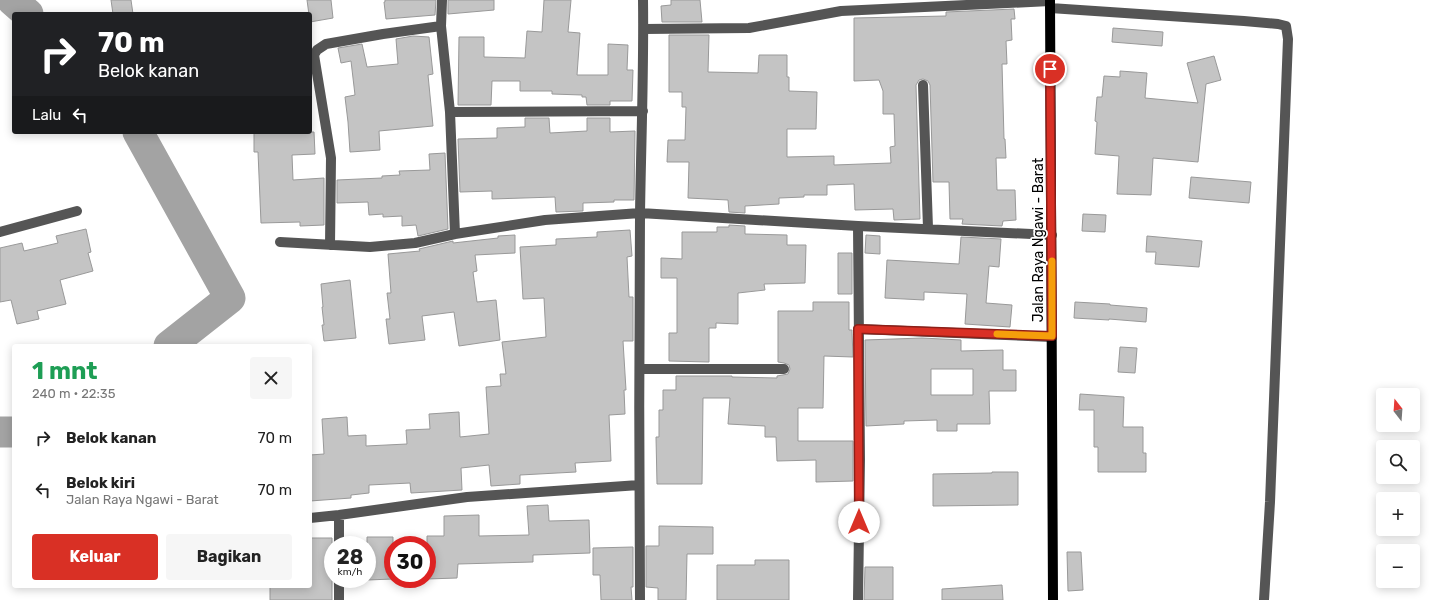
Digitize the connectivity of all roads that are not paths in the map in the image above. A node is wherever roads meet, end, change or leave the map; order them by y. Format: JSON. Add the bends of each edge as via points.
{"nodes":[{"id":1,"x":442,"y":0,"type":"edge"},
{"id":2,"x":643,"y":0,"type":"edge"},
{"id":3,"x":1050,"y":3,"type":"edge"},
{"id":4,"x":440,"y":26,"type":"junction"},
{"id":5,"x":644,"y":30,"type":"junction"},
{"id":6,"x":923,"y":85,"type":"dead end"},
{"id":7,"x":643,"y":110,"type":"junction"},
{"id":8,"x":450,"y":112,"type":"junction"},
{"id":9,"x":77,"y":212,"type":"dead end"},
{"id":10,"x":640,"y":213,"type":"junction"},
{"id":11,"x":858,"y":226,"type":"junction"},
{"id":12,"x":928,"y":228,"type":"junction"},
{"id":13,"x":0,"y":232,"type":"edge"},
{"id":14,"x":455,"y":234,"type":"junction"},
{"id":15,"x":1052,"y":235,"type":"junction"},
{"id":16,"x":280,"y":242,"type":"dead end"},
{"id":17,"x":330,"y":245,"type":"junction"},
{"id":18,"x":858,"y":329,"type":"junction"},
{"id":19,"x":1052,"y":336,"type":"junction"},
{"id":20,"x":784,"y":368,"type":"dead end"},
{"id":21,"x":640,"y":369,"type":"junction"},
{"id":22,"x":639,"y":486,"type":"junction"},
{"id":23,"x":339,"y":515,"type":"junction"},
{"id":24,"x":312,"y":518,"type":"edge"},
{"id":25,"x":339,"y":536,"type":"edge"},
{"id":26,"x":339,"y":588,"type":"edge"},
{"id":27,"x":339,"y":600,"type":"edge"},
{"id":28,"x":640,"y":600,"type":"edge"},
{"id":29,"x":858,"y":600,"type":"edge"},
{"id":30,"x":1053,"y":600,"type":"edge"},
{"id":31,"x":1264,"y":600,"type":"edge"}],
"edges":[{"from":1,"to":4,"type":"street"},
{"from":2,"to":5,"type":"street"},
{"from":3,"to":5,"type":"street","via":[[841,11],[749,28]]},
{"from":3,"to":15,"type":"main road","name":"Jalan Raya Ngawi - Barat"},
{"from":3,"to":31,"type":"street","via":[[1278,24],[1287,28],[1284,169]]},
{"from":4,"to":8,"type":"street"},
{"from":4,"to":17,"type":"street","via":[[326,44],[316,50],[314,55],[331,158]]},
{"from":5,"to":7,"type":"street"},
{"from":6,"to":12,"type":"street"},
{"from":7,"to":8,"type":"street"},
{"from":7,"to":10,"type":"street"},
{"from":8,"to":14,"type":"street"},
{"from":9,"to":13,"type":"street"},
{"from":10,"to":11,"type":"street"},
{"from":10,"to":14,"type":"street","via":[[545,220]]},
{"from":10,"to":21,"type":"street"},
{"from":11,"to":12,"type":"street"},
{"from":11,"to":18,"type":"street"},
{"from":12,"to":15,"type":"street"},
{"from":14,"to":17,"type":"street","via":[[370,247]]},
{"from":15,"to":19,"type":"main road","name":"Jalan Raya Ngawi - Barat"},
{"from":16,"to":17,"type":"street"},
{"from":18,"to":19,"type":"street"},
{"from":18,"to":29,"type":"street"},
{"from":19,"to":30,"type":"main road","name":"Jalan Raya Ngawi - Barat"},
{"from":20,"to":21,"type":"street"},
{"from":21,"to":22,"type":"street"},
{"from":22,"to":23,"type":"street","via":[[466,498]]},
{"from":22,"to":28,"type":"street"},
{"from":23,"to":24,"type":"street"},
{"from":23,"to":25,"type":"street"},
{"from":26,"to":27,"type":"street"}]}
